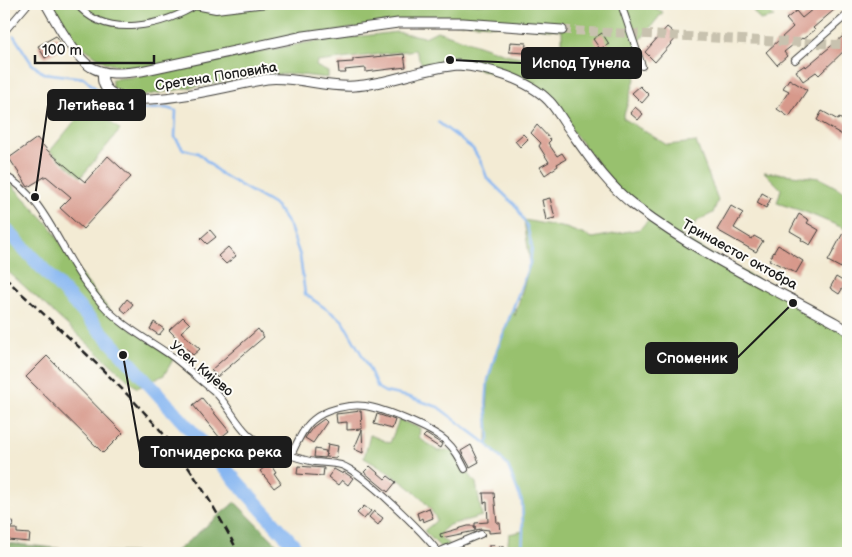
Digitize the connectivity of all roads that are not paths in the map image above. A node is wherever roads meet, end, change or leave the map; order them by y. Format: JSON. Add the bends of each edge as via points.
{"nodes":[{"id":1,"x":28,"y":4,"type":"edge"},
{"id":2,"x":46,"y":4,"type":"edge"},
{"id":3,"x":77,"y":4,"type":"edge"},
{"id":4,"x":267,"y":4,"type":"edge"},
{"id":5,"x":621,"y":4,"type":"edge"},
{"id":6,"x":196,"y":5,"type":"edge"},
{"id":7,"x":848,"y":14,"type":"edge"},
{"id":8,"x":562,"y":30,"type":"tunnel mouth"},
{"id":9,"x":4,"y":32,"type":"edge"},
{"id":10,"x":795,"y":60,"type":"dead end"},
{"id":11,"x":642,"y":66,"type":"dead end"},
{"id":12,"x":104,"y":72,"type":"junction"},
{"id":13,"x":4,"y":175,"type":"edge"},
{"id":14,"x":623,"y":196,"type":"joint"},
{"id":15,"x":848,"y":331,"type":"edge"},
{"id":16,"x":291,"y":455,"type":"junction"},
{"id":17,"x":466,"y":469,"type":"dead end"},
{"id":18,"x":481,"y":534,"type":"dead end"},
{"id":19,"x":439,"y":552,"type":"edge"}],
"edges":[{"from":1,"to":9,"type":"street"},
{"from":2,"to":12,"type":"street","via":[[87,64]]},
{"from":3,"to":6,"type":"street","via":[[92,18],[128,25],[170,19]]},
{"from":4,"to":6,"type":"street","via":[[216,10]]},
{"from":5,"to":11,"type":"street"},
{"from":7,"to":10,"type":"street"},
{"from":8,"to":12,"type":"street","via":[[463,23],[398,23],[304,36],[141,71]]},
{"from":12,"to":14,"type":"street","name":"Сретена Поповића","via":[[104,85],[115,96],[141,100],[274,79],[336,86],[362,85],[449,66],[470,66],[514,79],[549,101],[593,163]]},
{"from":13,"to":16,"type":"street","name":"Усек Кијево","via":[[22,187],[38,206],[76,269],[116,318],[174,358],[215,393],[249,435]]},
{"from":14,"to":15,"type":"street","name":"Тринаестог октобра","via":[[664,227],[710,255]]},
{"from":16,"to":17,"type":"street","via":[[314,419],[340,408],[364,406],[437,434],[455,450]]},
{"from":16,"to":19,"type":"street","name":"Усек Кијево","via":[[340,465],[360,474]]},
{"from":18,"to":19,"type":"street"}]}
